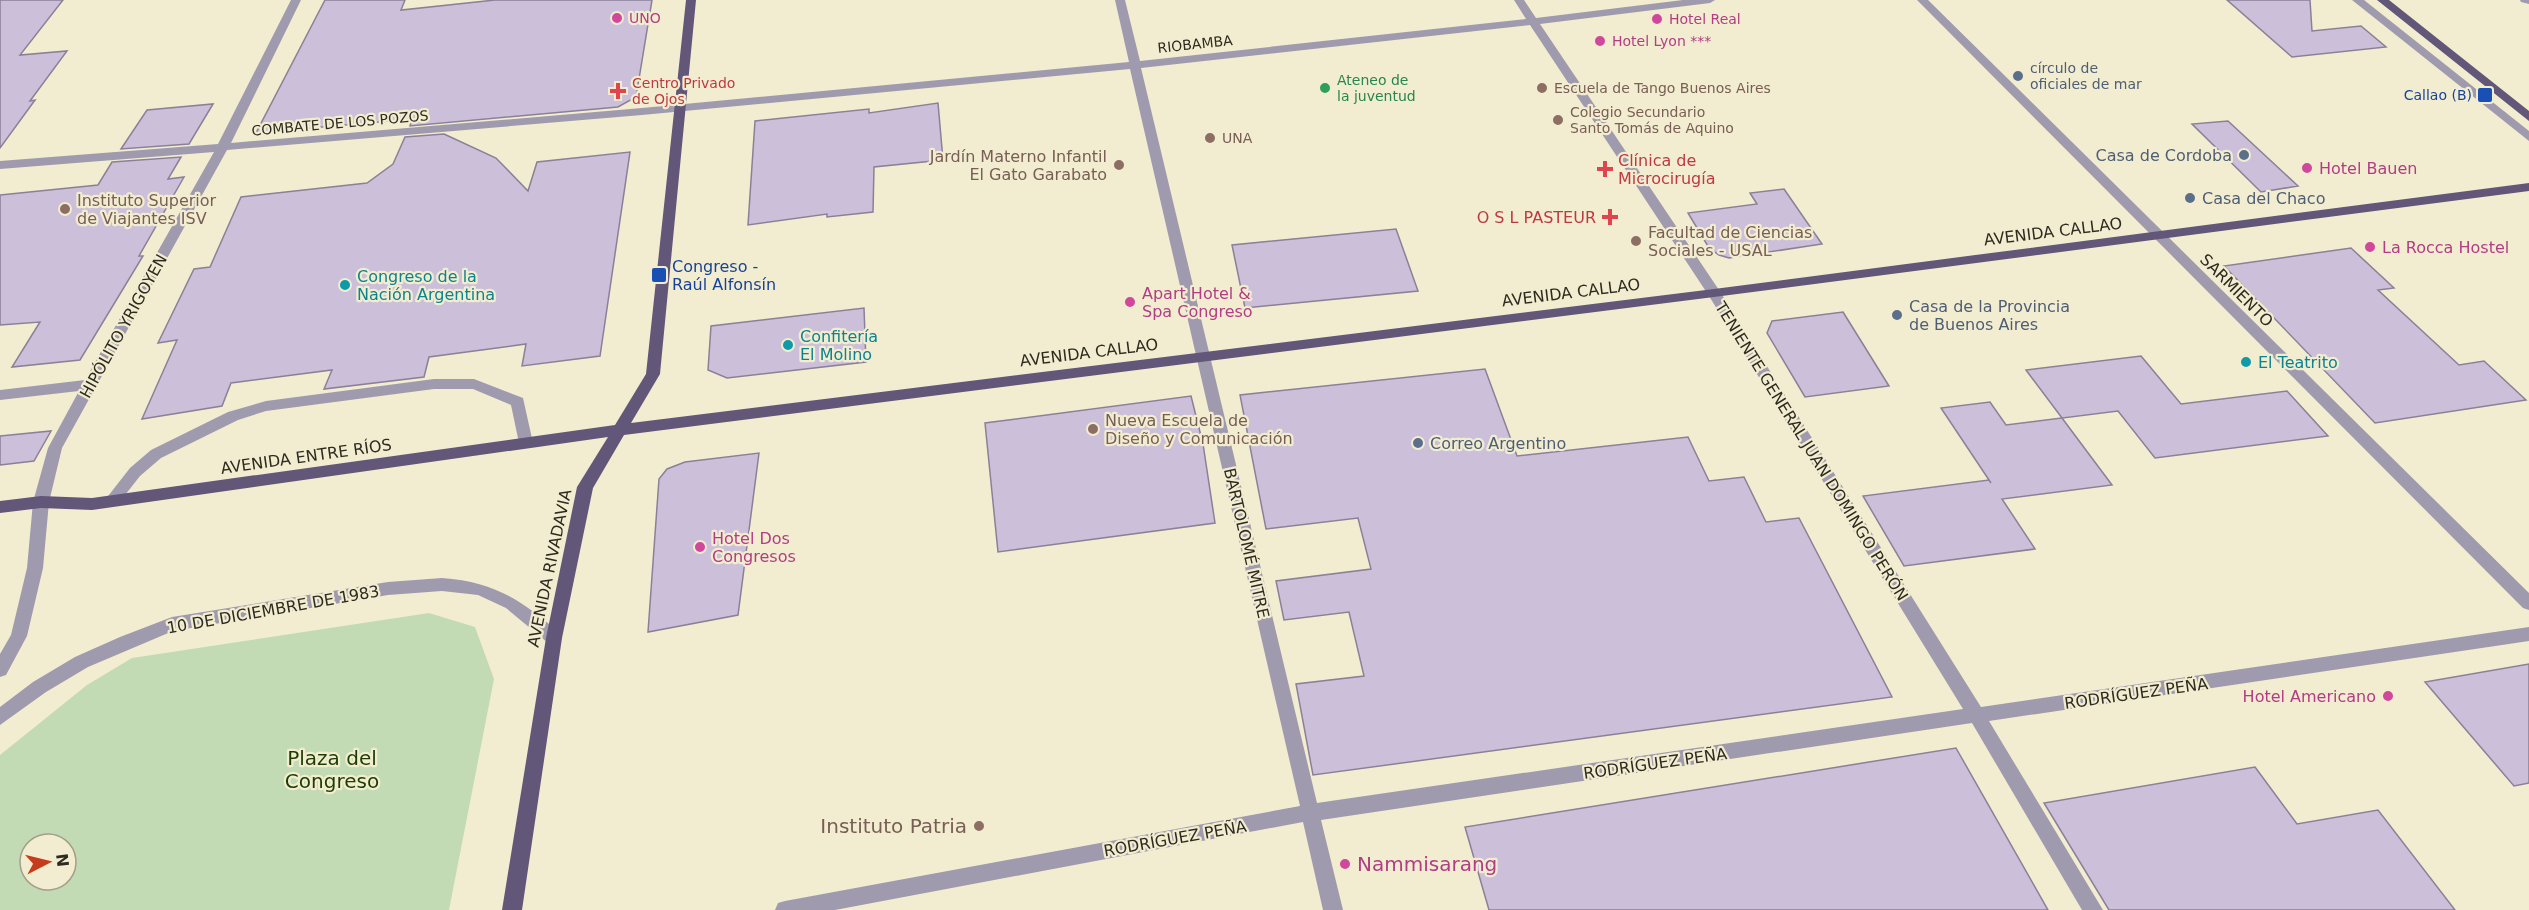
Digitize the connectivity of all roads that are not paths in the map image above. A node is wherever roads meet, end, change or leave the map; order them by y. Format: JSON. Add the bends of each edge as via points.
{"nodes":[{"id":1,"x":296,"y":0,"type":"edge"},
{"id":2,"x":692,"y":0,"type":"edge"},
{"id":3,"x":1120,"y":0,"type":"edge"},
{"id":4,"x":1519,"y":0,"type":"edge"},
{"id":5,"x":1710,"y":0,"type":"edge"},
{"id":6,"x":1922,"y":0,"type":"edge"},
{"id":7,"x":2357,"y":0,"type":"edge"},
{"id":8,"x":2382,"y":0,"type":"edge"},
{"id":9,"x":1535,"y":22,"type":"junction"},
{"id":10,"x":1137,"y":65,"type":"junction"},
{"id":11,"x":681,"y":109,"type":"junction"},
{"id":12,"x":2529,"y":117,"type":"edge"},
{"id":13,"x":2529,"y":137,"type":"edge"},
{"id":14,"x":222,"y":148,"type":"junction"},
{"id":15,"x":0,"y":165,"type":"edge"},
{"id":16,"x":2529,"y":187,"type":"edge"},
{"id":17,"x":2159,"y":236,"type":"junction"},
{"id":18,"x":1714,"y":293,"type":"junction"},
{"id":19,"x":1203,"y":356,"type":"junction"},
{"id":20,"x":90,"y":385,"type":"junction"},
{"id":21,"x":0,"y":395,"type":"edge"},
{"id":22,"x":618,"y":430,"type":"junction"},
{"id":23,"x":525,"y":443,"type":"junction"},
{"id":24,"x":113,"y":500,"type":"junction"},
{"id":25,"x":41,"y":502,"type":"junction"},
{"id":26,"x":0,"y":507,"type":"edge"},
{"id":27,"x":2529,"y":603,"type":"edge"},
{"id":28,"x":2529,"y":634,"type":"edge"},
{"id":29,"x":554,"y":638,"type":"junction"},
{"id":30,"x":0,"y":670,"type":"edge"},
{"id":31,"x":1977,"y":716,"type":"junction"},
{"id":32,"x":0,"y":717,"type":"edge"},
{"id":33,"x":1309,"y":813,"type":"junction"},
{"id":34,"x":512,"y":910,"type":"edge"},
{"id":35,"x":784,"y":910,"type":"edge"},
{"id":36,"x":1334,"y":910,"type":"edge"},
{"id":37,"x":2093,"y":910,"type":"edge"}],
"edges":[{"from":1,"to":14,"type":"street","name":"HIPÓLITO YRIGOYEN"},
{"from":2,"to":11,"type":"main road","name":"AVENIDA RIVADAVIA"},
{"from":3,"to":10,"type":"street","name":"BARTOLOMÉ MITRE"},
{"from":4,"to":9,"type":"street","name":"TENIENTE GENERAL JUAN DOMINGO PERÓN"},
{"from":5,"to":9,"type":"street","name":"RIOBAMBA"},
{"from":6,"to":17,"type":"street","name":"SARMIENTO"},
{"from":7,"to":13,"type":"street"},
{"from":8,"to":12,"type":"main road"},
{"from":9,"to":10,"type":"street","name":"RIOBAMBA"},
{"from":9,"to":18,"type":"street","name":"TENIENTE GENERAL JUAN DOMINGO PERÓN"},
{"from":10,"to":11,"type":"street","name":"RIOBAMBA"},
{"from":10,"to":19,"type":"street","name":"BARTOLOMÉ MITRE"},
{"from":11,"to":14,"type":"street","name":"COMBATE DE LOS POZOS"},
{"from":11,"to":22,"type":"main road","name":"AVENIDA RIVADAVIA","via":[[653,374]]},
{"from":14,"to":15,"type":"street","name":"COMBATE DE LOS POZOS"},
{"from":14,"to":20,"type":"street","name":"HIPÓLITO YRIGOYEN"},
{"from":16,"to":17,"type":"main road","name":"AVENIDA CALLAO"},
{"from":17,"to":18,"type":"main road","name":"AVENIDA CALLAO"},
{"from":17,"to":27,"type":"street","name":"SARMIENTO"},
{"from":18,"to":19,"type":"main road","name":"AVENIDA CALLAO"},
{"from":18,"to":31,"type":"street","name":"TENIENTE GENERAL JUAN DOMINGO PERÓN"},
{"from":19,"to":22,"type":"main road","name":"AVENIDA CALLAO"},
{"from":19,"to":33,"type":"street","name":"BARTOLOMÉ MITRE"},
{"from":20,"to":21,"type":"street"},
{"from":20,"to":25,"type":"street","name":"HIPÓLITO YRIGOYEN","via":[[55,448]]},
{"from":22,"to":23,"type":"main road","name":"AVENIDA ENTRE RÍOS"},
{"from":22,"to":29,"type":"main road","name":"AVENIDA RIVADAVIA","via":[[585,487]]},
{"from":23,"to":24,"type":"main road","name":"AVENIDA ENTRE RÍOS"},
{"from":23,"to":24,"type":"street","via":[[518,402],[474,384],[434,384],[320,397],[233,416],[167,449],[135,472]]},
{"from":24,"to":25,"type":"main road","name":"AVENIDA ENTRE RÍOS","via":[[92,504]]},
{"from":25,"to":26,"type":"main road","name":"AVENIDA ENTRE RÍOS"},
{"from":25,"to":30,"type":"street","name":"HIPÓLITO YRIGOYEN","via":[[35,568],[19,636]]},
{"from":28,"to":31,"type":"street","name":"RODRÍGUEZ PEÑA"},
{"from":29,"to":32,"type":"street","name":"10 DE DICIEMBRE DE 1983","via":[[515,606],[467,586],[428,584],[326,597],[172,624],[142,634],[64,670]]},
{"from":29,"to":34,"type":"main road","name":"AVENIDA RIVADAVIA"},
{"from":31,"to":33,"type":"street","name":"RODRÍGUEZ PEÑA"},
{"from":31,"to":37,"type":"street","name":"TENIENTE GENERAL JUAN DOMINGO PERÓN"},
{"from":33,"to":35,"type":"street","name":"RODRÍGUEZ PEÑA"},
{"from":33,"to":36,"type":"street","name":"BARTOLOMÉ MITRE"}]}
